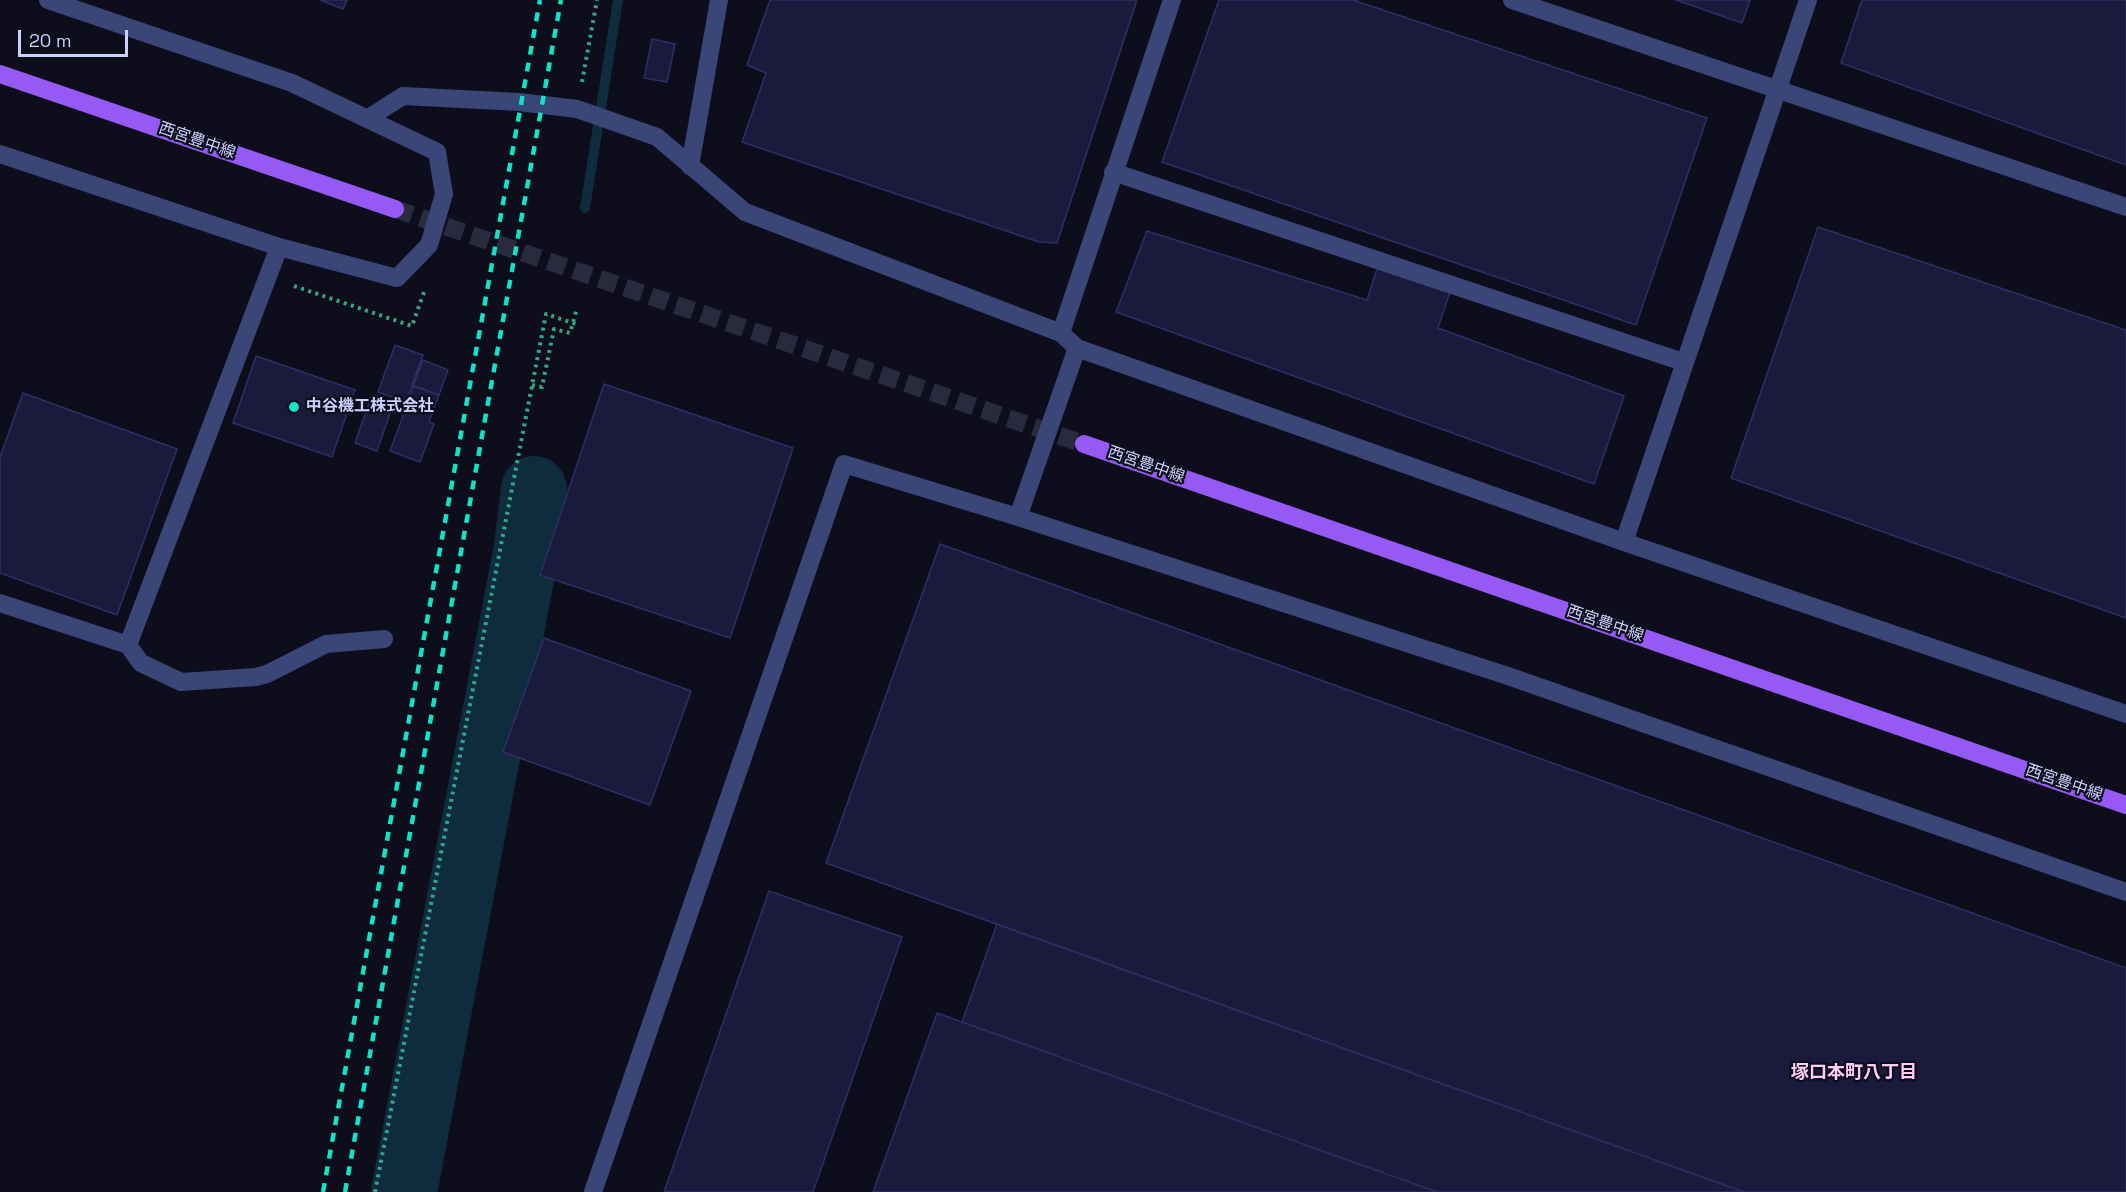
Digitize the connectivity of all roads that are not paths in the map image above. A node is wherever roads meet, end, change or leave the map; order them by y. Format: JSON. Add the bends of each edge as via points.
{"nodes":[{"id":1,"x":48,"y":0,"type":"edge"},
{"id":2,"x":719,"y":0,"type":"edge"},
{"id":3,"x":1172,"y":0,"type":"edge"},
{"id":4,"x":1512,"y":0,"type":"edge"},
{"id":5,"x":1808,"y":0,"type":"edge"},
{"id":6,"x":0,"y":74,"type":"edge"},
{"id":7,"x":1777,"y":89,"type":"junction"},
{"id":8,"x":367,"y":119,"type":"junction"},
{"id":9,"x":0,"y":154,"type":"edge"},
{"id":10,"x":690,"y":166,"type":"junction"},
{"id":11,"x":1113,"y":172,"type":"junction"},
{"id":12,"x":2126,"y":207,"type":"edge"},
{"id":13,"x":395,"y":209,"type":"tunnel mouth"},
{"id":14,"x":279,"y":247,"type":"junction"},
{"id":15,"x":1061,"y":333,"type":"junction"},
{"id":16,"x":1077,"y":348,"type":"junction"},
{"id":17,"x":1683,"y":362,"type":"junction"},
{"id":18,"x":1084,"y":444,"type":"tunnel mouth"},
{"id":19,"x":1018,"y":517,"type":"junction"},
{"id":20,"x":1624,"y":542,"type":"junction"},
{"id":21,"x":0,"y":603,"type":"edge"},
{"id":22,"x":384,"y":639,"type":"dead end"},
{"id":23,"x":128,"y":645,"type":"junction"},
{"id":24,"x":2126,"y":714,"type":"edge"},
{"id":25,"x":2126,"y":805,"type":"edge"},
{"id":26,"x":2126,"y":892,"type":"edge"},
{"id":27,"x":593,"y":1192,"type":"edge"}],
"edges":[{"from":1,"to":8,"type":"street","via":[[292,83]]},
{"from":2,"to":10,"type":"street"},
{"from":3,"to":11,"type":"street"},
{"from":4,"to":7,"type":"street"},
{"from":5,"to":7,"type":"street"},
{"from":6,"to":13,"type":"main road","name":"西宮豊中線"},
{"from":7,"to":12,"type":"street"},
{"from":7,"to":17,"type":"street"},
{"from":8,"to":10,"type":"street","via":[[403,96],[577,109],[657,138]]},
{"from":8,"to":14,"type":"street","via":[[437,152],[444,194],[429,245],[398,278]]},
{"from":9,"to":14,"type":"street"},
{"from":10,"to":15,"type":"street","via":[[745,212]]},
{"from":11,"to":15,"type":"street"},
{"from":11,"to":17,"type":"street"},
{"from":14,"to":23,"type":"street"},
{"from":15,"to":16,"type":"street"},
{"from":16,"to":19,"type":"street"},
{"from":16,"to":20,"type":"street"},
{"from":17,"to":20,"type":"street"},
{"from":18,"to":25,"type":"main road","name":"西宮豊中線"},
{"from":19,"to":26,"type":"street","via":[[1508,676]]},
{"from":19,"to":27,"type":"street","via":[[844,464]]},
{"from":20,"to":24,"type":"street"},
{"from":21,"to":23,"type":"street"},
{"from":22,"to":23,"type":"street","via":[[326,644],[256,677],[181,682],[141,663]]}]}
